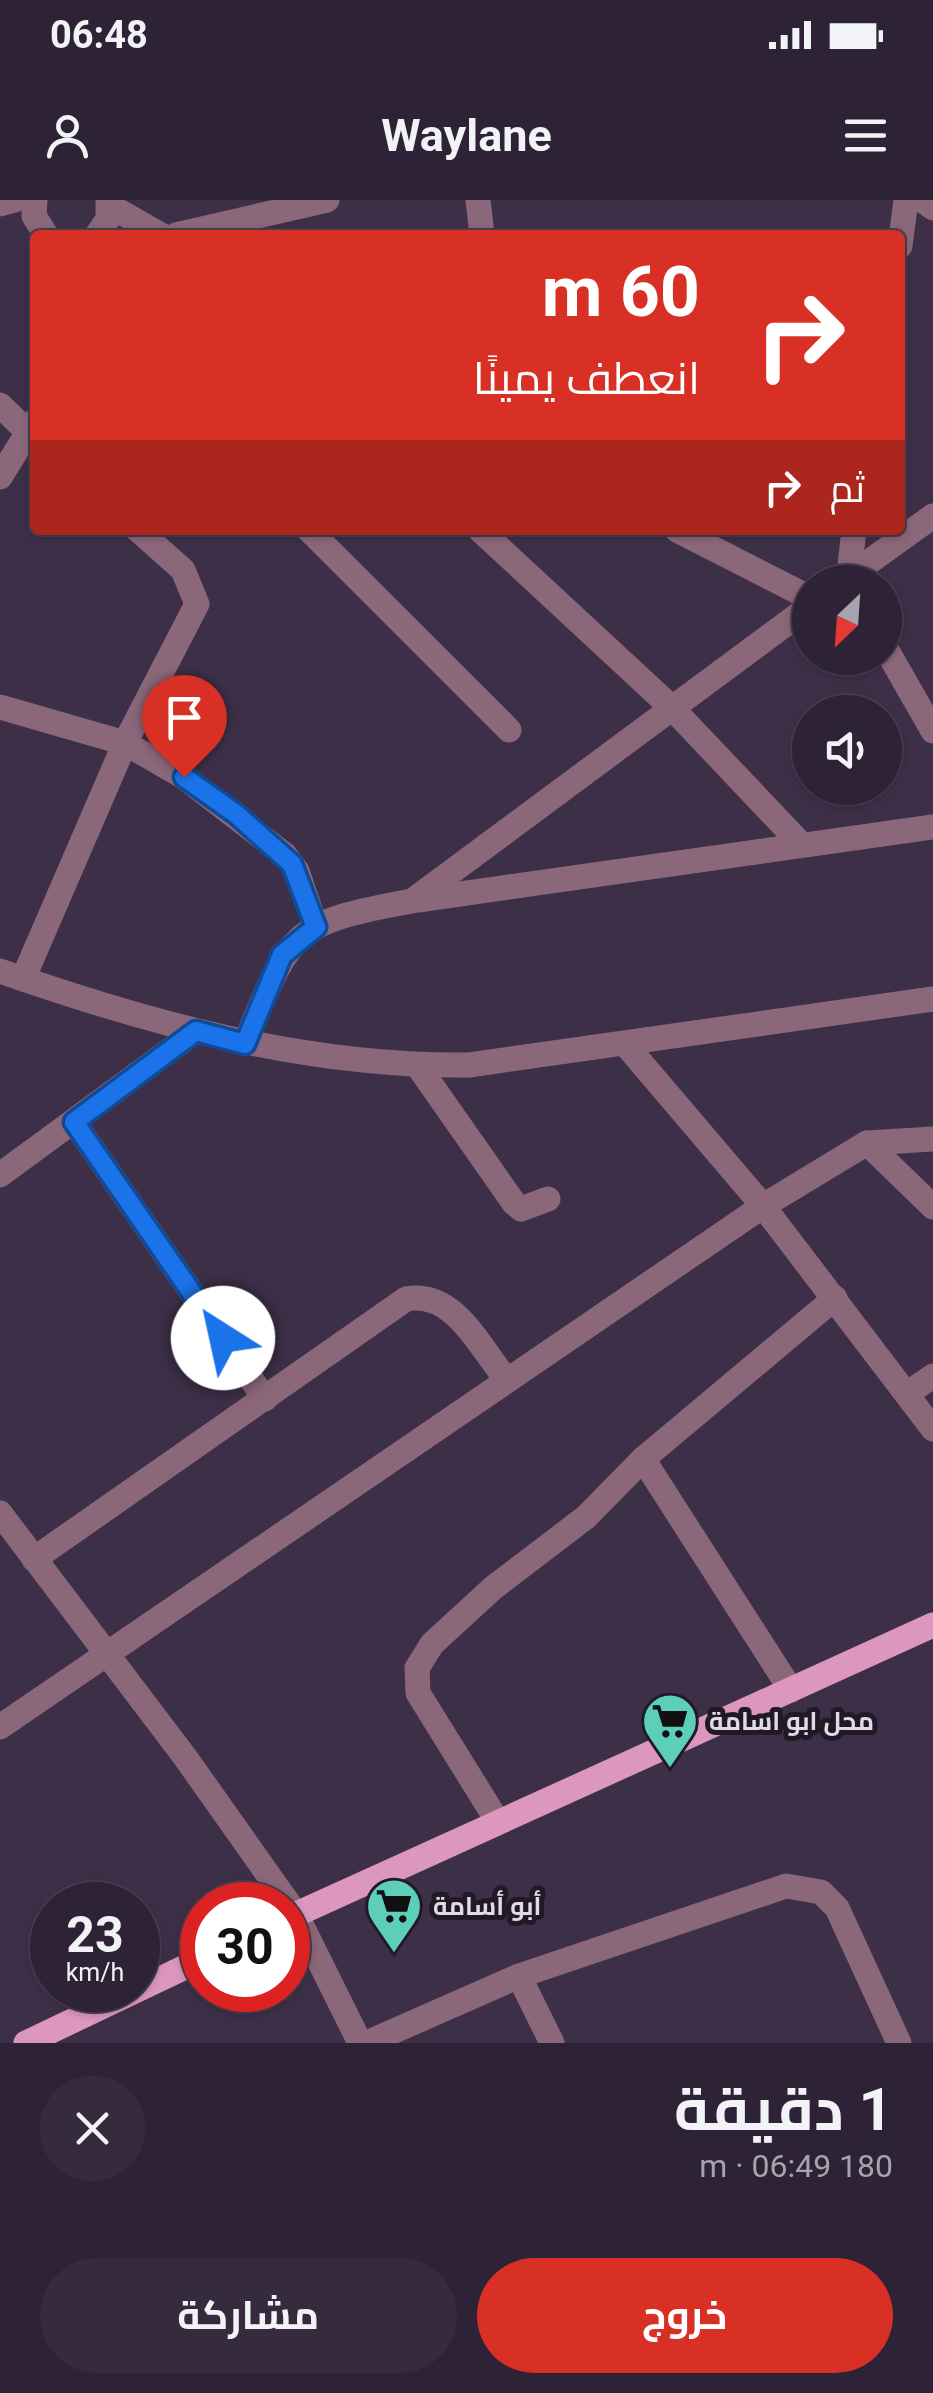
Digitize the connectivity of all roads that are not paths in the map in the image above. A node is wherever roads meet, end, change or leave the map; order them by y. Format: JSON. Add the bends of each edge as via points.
{"nodes":[{"id":1,"x":34,"y":200,"type":"edge"},
{"id":2,"x":327,"y":200,"type":"edge"},
{"id":3,"x":478,"y":200,"type":"edge"},
{"id":4,"x":906,"y":200,"type":"edge"},
{"id":5,"x":922,"y":200,"type":"edge"},
{"id":6,"x":109,"y":203,"type":"edge"},
{"id":7,"x":933,"y":208,"type":"edge"},
{"id":8,"x":43,"y":230,"type":"edge"},
{"id":9,"x":101,"y":230,"type":"edge"},
{"id":10,"x":153,"y":230,"type":"edge"},
{"id":11,"x":198,"y":230,"type":"edge"},
{"id":12,"x":481,"y":230,"type":"edge"},
{"id":13,"x":902,"y":230,"type":"edge"},
{"id":14,"x":0,"y":405,"type":"edge"},
{"id":15,"x":30,"y":429,"type":"edge"},
{"id":16,"x":30,"y":435,"type":"edge"},
{"id":17,"x":0,"y":477,"type":"edge"},
{"id":18,"x":933,"y":516,"type":"edge"},
{"id":19,"x":144,"y":535,"type":"edge"},
{"id":20,"x":314,"y":535,"type":"edge"},
{"id":21,"x":485,"y":535,"type":"edge"},
{"id":22,"x":687,"y":535,"type":"edge"},
{"id":23,"x":853,"y":535,"type":"edge"},
{"id":24,"x":848,"y":565,"type":"edge"},
{"id":25,"x":867,"y":565,"type":"edge"},
{"id":26,"x":792,"y":589,"type":"edge"},
{"id":27,"x":792,"y":619,"type":"edge"},
{"id":28,"x":901,"y":675,"type":"edge"},
{"id":29,"x":0,"y":706,"type":"edge"},
{"id":30,"x":672,"y":708,"type":"junction"},
{"id":31,"x":510,"y":730,"type":"dead end"},
{"id":32,"x":933,"y":731,"type":"edge"},
{"id":33,"x":125,"y":743,"type":"junction"},
{"id":34,"x":933,"y":827,"type":"edge"},
{"id":35,"x":801,"y":844,"type":"junction"},
{"id":36,"x":412,"y":901,"type":"junction"},
{"id":37,"x":316,"y":927,"type":"junction"},
{"id":38,"x":12,"y":975,"type":"edge"},
{"id":39,"x":933,"y":1000,"type":"edge"},
{"id":40,"x":196,"y":1031,"type":"junction"},
{"id":41,"x":245,"y":1044,"type":"junction"},
{"id":42,"x":626,"y":1045,"type":"junction"},
{"id":43,"x":418,"y":1066,"type":"junction"},
{"id":44,"x":74,"y":1122,"type":"junction"},
{"id":45,"x":933,"y":1139,"type":"edge"},
{"id":46,"x":867,"y":1143,"type":"junction"},
{"id":47,"x":0,"y":1176,"type":"edge"},
{"id":48,"x":548,"y":1199,"type":"dead end"},
{"id":49,"x":763,"y":1206,"type":"junction"},
{"id":50,"x":933,"y":1208,"type":"edge"},
{"id":51,"x":835,"y":1298,"type":"junction"},
{"id":52,"x":933,"y":1376,"type":"edge"},
{"id":53,"x":506,"y":1379,"type":"junction"},
{"id":54,"x":908,"y":1393,"type":"junction"},
{"id":55,"x":265,"y":1400,"type":"junction"},
{"id":56,"x":933,"y":1429,"type":"edge"},
{"id":57,"x":642,"y":1459,"type":"junction"},
{"id":58,"x":0,"y":1513,"type":"edge"},
{"id":59,"x":34,"y":1559,"type":"junction"},
{"id":60,"x":931,"y":1630,"type":"edge"},
{"id":61,"x":104,"y":1654,"type":"junction"},
{"id":62,"x":790,"y":1690,"type":"junction"},
{"id":63,"x":0,"y":1727,"type":"edge"},
{"id":64,"x":498,"y":1822,"type":"junction"},
{"id":65,"x":269,"y":1882,"type":"edge"},
{"id":66,"x":310,"y":1908,"type":"edge"},
{"id":67,"x":310,"y":1948,"type":"edge"},
{"id":68,"x":180,"y":1970,"type":"edge"},
{"id":69,"x":519,"y":1976,"type":"junction"},
{"id":70,"x":26,"y":2043,"type":"edge"},
{"id":71,"x":364,"y":2043,"type":"edge"},
{"id":72,"x":552,"y":2043,"type":"edge"},
{"id":73,"x":899,"y":2043,"type":"edge"}],
"edges":[{"from":1,"to":8,"type":"street"},
{"from":2,"to":11,"type":"street"},
{"from":3,"to":12,"type":"street"},
{"from":4,"to":13,"type":"street"},
{"from":5,"to":7,"type":"street"},
{"from":6,"to":9,"type":"street"},
{"from":6,"to":10,"type":"street"},
{"from":14,"to":15,"type":"street"},
{"from":16,"to":17,"type":"street"},
{"from":18,"to":25,"type":"street"},
{"from":19,"to":33,"type":"street","via":[[184,570],[197,604]]},
{"from":20,"to":31,"type":"street"},
{"from":21,"to":30,"type":"street"},
{"from":22,"to":26,"type":"street"},
{"from":23,"to":24,"type":"street"},
{"from":27,"to":30,"type":"street"},
{"from":28,"to":32,"type":"street"},
{"from":29,"to":33,"type":"street"},
{"from":30,"to":35,"type":"street"},
{"from":30,"to":36,"type":"street"},
{"from":33,"to":37,"type":"street","via":[[184,777],[285,856]]},
{"from":33,"to":38,"type":"street"},
{"from":34,"to":35,"type":"street"},
{"from":35,"to":36,"type":"street"},
{"from":36,"to":37,"type":"street"},
{"from":37,"to":41,"type":"street","via":[[282,955]]},
{"from":38,"to":40,"type":"street","via":[[126,1015]]},
{"from":39,"to":42,"type":"street"},
{"from":40,"to":41,"type":"street"},
{"from":40,"to":44,"type":"street"},
{"from":41,"to":43,"type":"street"},
{"from":42,"to":43,"type":"street"},
{"from":42,"to":49,"type":"street"},
{"from":43,"to":48,"type":"street","via":[[514,1203],[521,1209]]},
{"from":44,"to":47,"type":"street"},
{"from":44,"to":55,"type":"street"},
{"from":45,"to":46,"type":"street"},
{"from":46,"to":49,"type":"street"},
{"from":46,"to":50,"type":"street"},
{"from":49,"to":51,"type":"street"},
{"from":49,"to":53,"type":"street"},
{"from":51,"to":54,"type":"street"},
{"from":51,"to":57,"type":"street"},
{"from":52,"to":54,"type":"street"},
{"from":53,"to":55,"type":"street","via":[[444,1301],[425,1296],[392,1308]]},
{"from":53,"to":61,"type":"street"},
{"from":54,"to":56,"type":"street"},
{"from":55,"to":59,"type":"street"},
{"from":57,"to":62,"type":"street"},
{"from":57,"to":64,"type":"street","via":[[586,1517],[432,1644],[417,1668],[418,1693]]},
{"from":58,"to":59,"type":"street"},
{"from":59,"to":61,"type":"street"},
{"from":60,"to":62,"type":"main road"},
{"from":61,"to":63,"type":"street"},
{"from":61,"to":65,"type":"street","via":[[185,1757]]},
{"from":62,"to":64,"type":"main road"},
{"from":64,"to":66,"type":"main road"},
{"from":67,"to":71,"type":"street"},
{"from":68,"to":70,"type":"main road"},
{"from":69,"to":71,"type":"street"},
{"from":69,"to":72,"type":"street"},
{"from":69,"to":73,"type":"street","via":[[786,1886],[806,1888],[837,1908]]}]}
